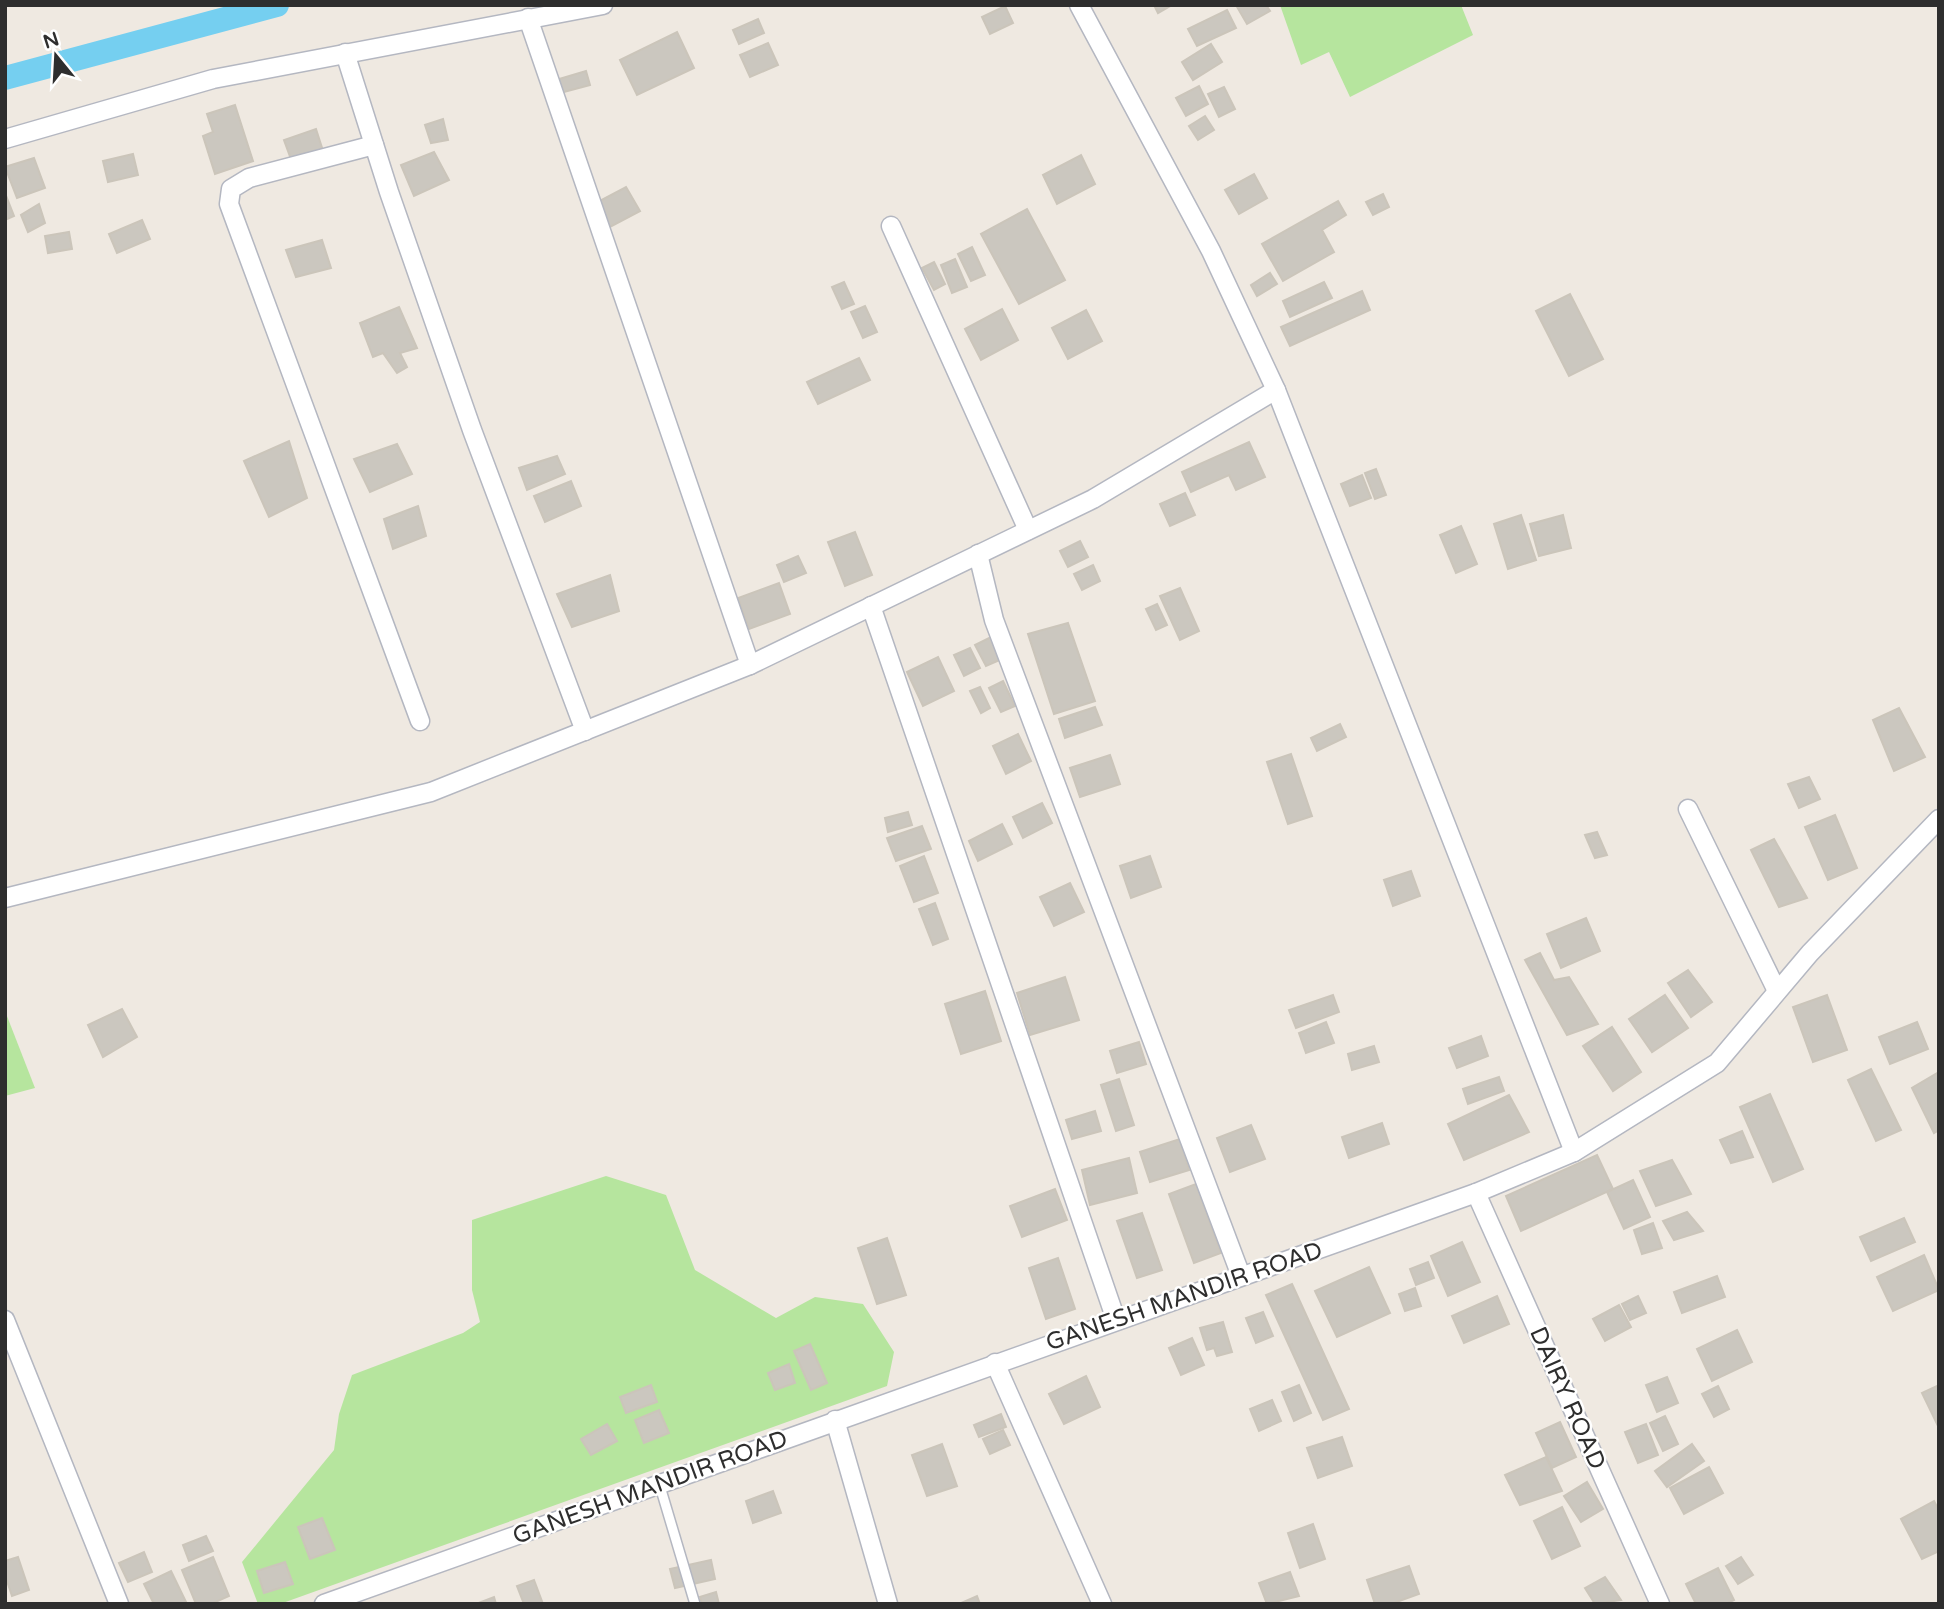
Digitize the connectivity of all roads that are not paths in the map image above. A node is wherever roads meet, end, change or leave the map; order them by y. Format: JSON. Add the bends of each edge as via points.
{"nodes":[{"id":1,"x":603,"y":5,"type":"edge"},
{"id":2,"x":1079,"y":5,"type":"edge"},
{"id":3,"x":528,"y":18,"type":"junction"},
{"id":4,"x":345,"y":53,"type":"junction"},
{"id":5,"x":5,"y":139,"type":"edge"},
{"id":6,"x":374,"y":145,"type":"junction"},
{"id":7,"x":891,"y":226,"type":"dead end"},
{"id":8,"x":1276,"y":390,"type":"junction"},
{"id":9,"x":1028,"y":530,"type":"junction"},
{"id":10,"x":978,"y":554,"type":"junction"},
{"id":11,"x":872,"y":606,"type":"junction"},
{"id":12,"x":750,"y":665,"type":"junction"},
{"id":13,"x":420,"y":721,"type":"dead end"},
{"id":14,"x":585,"y":731,"type":"junction"},
{"id":15,"x":1688,"y":808,"type":"dead end"},
{"id":16,"x":1939,"y":819,"type":"edge"},
{"id":17,"x":5,"y":898,"type":"edge"},
{"id":18,"x":1777,"y":991,"type":"junction"},
{"id":19,"x":1574,"y":1152,"type":"junction"},
{"id":20,"x":1476,"y":1193,"type":"junction"},
{"id":21,"x":1241,"y":1276,"type":"junction"},
{"id":22,"x":1116,"y":1320,"type":"junction"},
{"id":23,"x":5,"y":1321,"type":"edge"},
{"id":24,"x":995,"y":1363,"type":"junction"},
{"id":25,"x":835,"y":1420,"type":"junction"},
{"id":26,"x":659,"y":1483,"type":"junction"},
{"id":27,"x":119,"y":1604,"type":"edge"},
{"id":28,"x":324,"y":1604,"type":"edge"},
{"id":29,"x":695,"y":1604,"type":"edge"},
{"id":30,"x":888,"y":1604,"type":"edge"},
{"id":31,"x":1102,"y":1604,"type":"edge"},
{"id":32,"x":1660,"y":1604,"type":"edge"}],
"edges":[{"from":1,"to":3,"type":"street"},
{"from":2,"to":8,"type":"street","via":[[1211,251]]},
{"from":3,"to":4,"type":"street"},
{"from":3,"to":12,"type":"street"},
{"from":4,"to":5,"type":"street","via":[[213,79]]},
{"from":4,"to":6,"type":"street"},
{"from":6,"to":13,"type":"street","via":[[249,178],[231,190],[229,204]]},
{"from":6,"to":14,"type":"street","via":[[472,430]]},
{"from":7,"to":9,"type":"street"},
{"from":8,"to":9,"type":"street","via":[[1093,499]]},
{"from":8,"to":19,"type":"street"},
{"from":9,"to":10,"type":"street"},
{"from":10,"to":11,"type":"street"},
{"from":10,"to":21,"type":"street","via":[[994,620]]},
{"from":11,"to":12,"type":"street"},
{"from":11,"to":22,"type":"street"},
{"from":12,"to":14,"type":"street"},
{"from":14,"to":17,"type":"street","via":[[431,792]]},
{"from":15,"to":18,"type":"street"},
{"from":16,"to":18,"type":"street","name":"GANESH MANDIR ROAD"},
{"from":18,"to":19,"type":"street","name":"GANESH MANDIR ROAD","via":[[1717,1063]]},
{"from":19,"to":20,"type":"street","name":"GANESH MANDIR ROAD"},
{"from":20,"to":21,"type":"street","name":"GANESH MANDIR ROAD"},
{"from":20,"to":32,"type":"street","name":"DAIRY ROAD"},
{"from":21,"to":22,"type":"street","name":"GANESH MANDIR ROAD"},
{"from":22,"to":24,"type":"street","name":"GANESH MANDIR ROAD"},
{"from":23,"to":27,"type":"street"},
{"from":24,"to":25,"type":"street","name":"GANESH MANDIR ROAD"},
{"from":24,"to":31,"type":"street"},
{"from":25,"to":26,"type":"street","name":"GANESH MANDIR ROAD"},
{"from":25,"to":30,"type":"street"},
{"from":26,"to":28,"type":"street","name":"GANESH MANDIR ROAD"},
{"from":26,"to":29,"type":"lane"}]}
